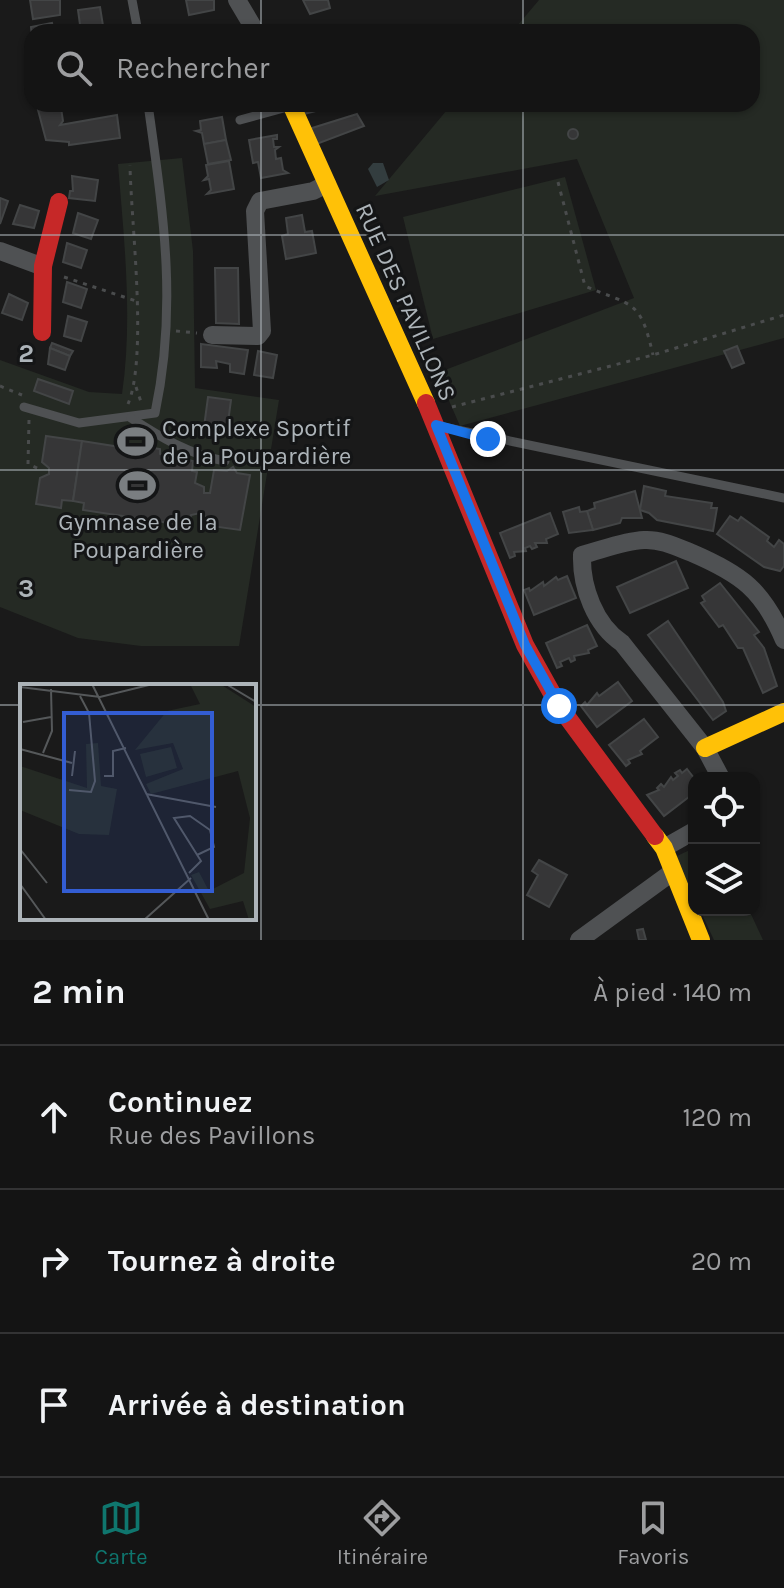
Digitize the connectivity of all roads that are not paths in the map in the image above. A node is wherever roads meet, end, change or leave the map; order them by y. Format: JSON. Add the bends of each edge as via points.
{"nodes":[{"id":1,"x":132,"y":0,"type":"edge"},
{"id":2,"x":237,"y":0,"type":"edge"},
{"id":3,"x":136,"y":24,"type":"edge"},
{"id":4,"x":251,"y":24,"type":"edge"},
{"id":5,"x":149,"y":112,"type":"edge"},
{"id":6,"x":267,"y":112,"type":"edge"},
{"id":7,"x":294,"y":112,"type":"edge"},
{"id":8,"x":240,"y":120,"type":"dead end"},
{"id":9,"x":327,"y":184,"type":"junction"},
{"id":10,"x":59,"y":202,"type":"dead end"},
{"id":11,"x":0,"y":251,"type":"edge"},
{"id":12,"x":41,"y":266,"type":"junction"},
{"id":13,"x":42,"y":332,"type":"dead end"},
{"id":14,"x":212,"y":335,"type":"road end"},
{"id":15,"x":27,"y":408,"type":"road end"},
{"id":16,"x":127,"y":418,"type":"junction"},
{"id":17,"x":433,"y":419,"type":"junction"},
{"id":18,"x":225,"y":461,"type":"dead end"},
{"id":19,"x":784,"y":498,"type":"edge"},
{"id":20,"x":784,"y":640,"type":"edge"},
{"id":21,"x":784,"y":712,"type":"edge"},
{"id":22,"x":705,"y":748,"type":"junction"},
{"id":23,"x":718,"y":772,"type":"edge"},
{"id":24,"x":688,"y":834,"type":"edge"},
{"id":25,"x":664,"y":848,"type":"junction"},
{"id":26,"x":671,"y":873,"type":"junction"},
{"id":27,"x":579,"y":940,"type":"edge"},
{"id":28,"x":701,"y":940,"type":"edge"}],
"edges":[{"from":1,"to":3,"type":"lane"},
{"from":2,"to":4,"type":"street"},
{"from":5,"to":16,"type":"lane","via":[[166,239],[169,330],[155,413]]},
{"from":6,"to":8,"type":"lane"},
{"from":7,"to":9,"type":"street","name":"RUE DES PAVILLONS"},
{"from":9,"to":14,"type":"street","via":[[260,201],[255,211],[262,331],[258,336]]},
{"from":9,"to":17,"type":"street","name":"RUE DES PAVILLONS"},
{"from":10,"to":12,"type":"street"},
{"from":11,"to":12,"type":"street"},
{"from":12,"to":13,"type":"street"},
{"from":15,"to":16,"type":"lane","via":[[79,423]]},
{"from":16,"to":18,"type":"lane","via":[[174,443]]},
{"from":17,"to":19,"type":"lane"},
{"from":17,"to":25,"type":"street","name":"RUE DES PAVILLONS","via":[[525,645],[559,706]]},
{"from":20,"to":22,"type":"street","via":[[774,616],[749,583],[726,568],[645,540],[582,555],[590,600],[609,635],[622,643]]},
{"from":21,"to":22,"type":"street"},
{"from":22,"to":23,"type":"street"},
{"from":24,"to":25,"type":"street"},
{"from":25,"to":26,"type":"street","name":"RUE DES PAVILLONS"},
{"from":26,"to":27,"type":"street"},
{"from":26,"to":28,"type":"street","name":"RUE DES PAVILLONS"}]}
